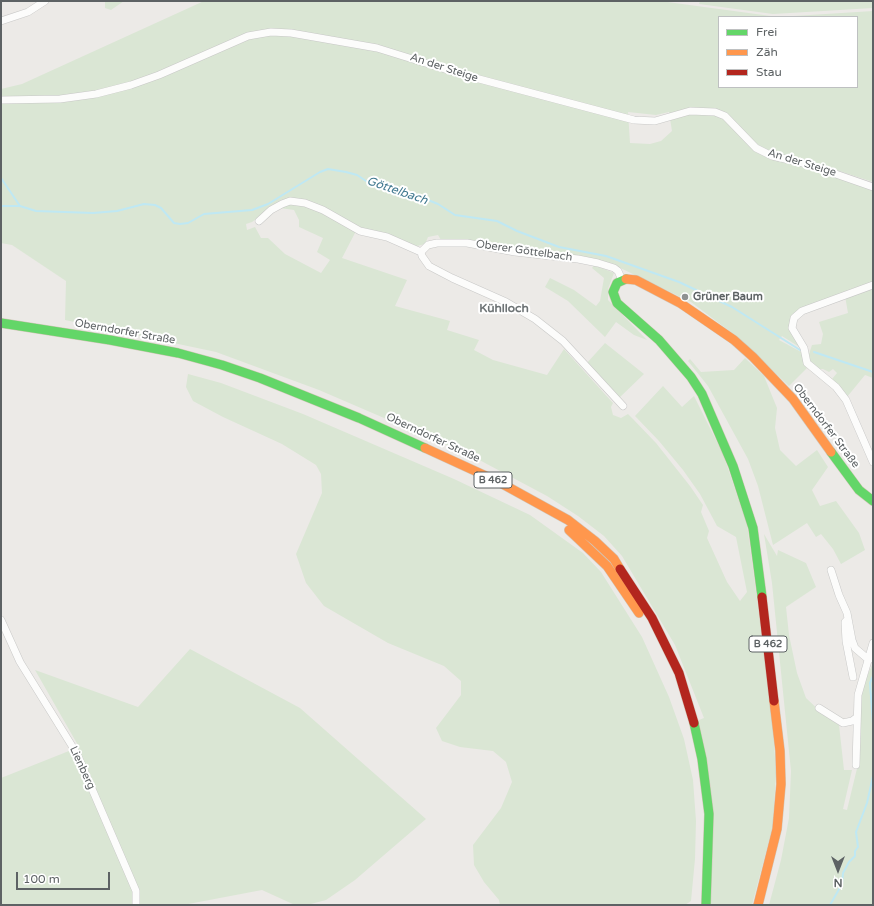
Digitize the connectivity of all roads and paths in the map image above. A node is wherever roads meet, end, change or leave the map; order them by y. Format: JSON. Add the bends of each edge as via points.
{"nodes":[{"id":1,"x":45,"y":1,"type":"edge"},
{"id":2,"x":1,"y":21,"type":"edge"},
{"id":3,"x":1,"y":100,"type":"edge"},
{"id":4,"x":873,"y":187,"type":"edge"},
{"id":5,"x":259,"y":221,"type":"dead end"},
{"id":6,"x":422,"y":252,"type":"junction"},
{"id":7,"x":622,"y":280,"type":"junction"},
{"id":8,"x":873,"y":285,"type":"edge"},
{"id":9,"x":3,"y":326,"type":"edge"},
{"id":10,"x":623,"y":406,"type":"dead end"},
{"id":11,"x":710,"y":409,"type":"junction"},
{"id":12,"x":873,"y":462,"type":"edge"},
{"id":13,"x":873,"y":501,"type":"edge"},
{"id":14,"x":831,"y":570,"type":"dead end"},
{"id":15,"x":1,"y":620,"type":"edge"},
{"id":16,"x":849,"y":620,"type":"junction"},
{"id":17,"x":873,"y":643,"type":"edge"},
{"id":18,"x":869,"y":660,"type":"junction"},
{"id":19,"x":853,"y":677,"type":"dead end"},
{"id":20,"x":819,"y":708,"type":"dead end"},
{"id":21,"x":856,"y":718,"type":"junction"},
{"id":22,"x":856,"y":765,"type":"dead end"},
{"id":23,"x":136,"y":905,"type":"edge"},
{"id":24,"x":700,"y":905,"type":"edge"},
{"id":25,"x":706,"y":905,"type":"edge"},
{"id":26,"x":758,"y":905,"type":"edge"},
{"id":27,"x":765,"y":905,"type":"edge"}],
"edges":[{"from":1,"to":2,"type":"street","via":[[28,12]]},
{"from":3,"to":4,"type":"street","name":"An der Steige","via":[[60,99],[96,94],[159,75],[248,36],[271,32],[291,33],[377,48],[464,75],[642,121],[662,119],[690,111],[715,112],[725,116],[756,148],[772,156],[807,164]]},
{"from":5,"to":6,"type":"street","via":[[282,204],[290,201],[305,203],[323,210],[360,232],[387,237]]},
{"from":6,"to":7,"type":"street","name":"Oberer Göttelbach","via":[[428,245],[437,243],[467,243],[593,262],[614,268]]},
{"from":6,"to":10,"type":"street","via":[[429,266],[506,302],[535,319],[563,341]]},
{"from":7,"to":11,"type":"main road","number":"B 462","via":[[614,288],[617,304],[660,340],[691,376]]},
{"from":7,"to":13,"type":"main road","name":"Oberndorfer Straße","via":[[636,280],[680,303],[714,325],[753,357],[793,400],[859,490]]},
{"from":8,"to":12,"type":"street","via":[[802,311],[794,318],[792,328],[804,348],[807,363],[833,384],[846,400]]},
{"from":9,"to":24,"type":"main road","name":"Oberndorfer Straße","number":"B 462","via":[[173,359],[257,384],[358,425],[496,488],[560,524],[588,546],[607,566],[645,622],[674,679],[684,709],[691,734],[700,790],[703,836]]},
{"from":9,"to":25,"type":"main road","name":"Oberndorfer Straße","number":"B 462","via":[[178,353],[260,378],[359,418],[499,482],[568,520],[595,541],[614,559],[652,618],[680,673],[690,705],[702,759],[709,814]]},
{"from":11,"to":26,"type":"main road","number":"B 462","via":[[739,482],[753,528],[780,752],[781,784],[777,829]]},
{"from":11,"to":27,"type":"main road","number":"B 462","via":[[730,441],[754,506],[760,531],[773,631],[787,766],[788,802]]},
{"from":14,"to":16,"type":"street"},
{"from":15,"to":23,"type":"street","name":"Lienberg","via":[[20,662],[77,754],[136,891]]},
{"from":16,"to":18,"type":"street","via":[[855,648]]},
{"from":16,"to":19,"type":"street","via":[[845,622],[846,641]]},
{"from":17,"to":18,"type":"street"},
{"from":18,"to":21,"type":"street","via":[[858,695]]},
{"from":20,"to":21,"type":"street","via":[[842,723]]},
{"from":21,"to":22,"type":"street"}]}
